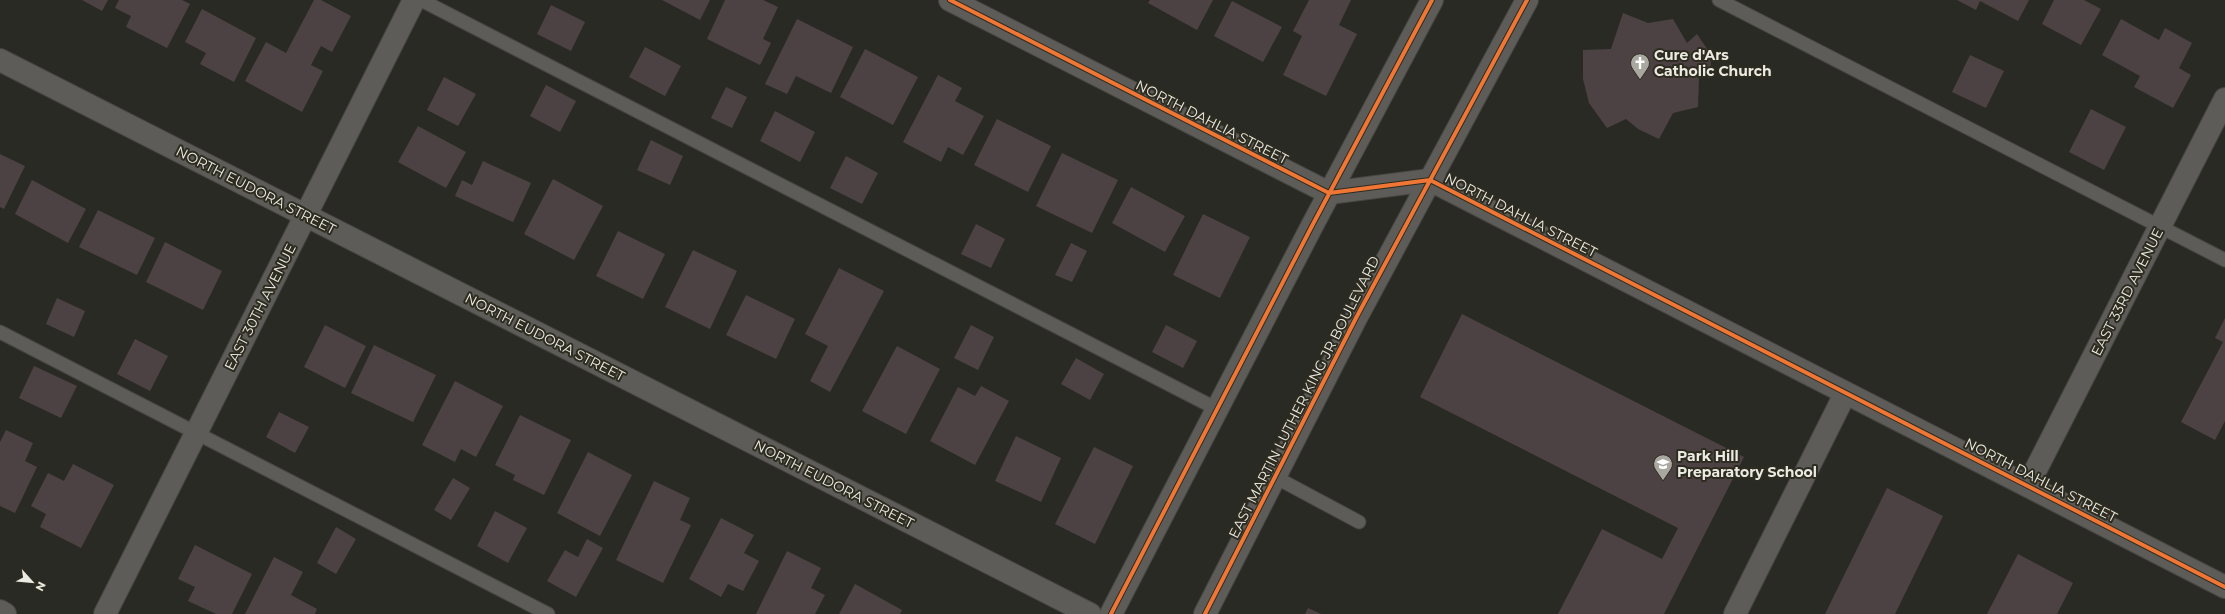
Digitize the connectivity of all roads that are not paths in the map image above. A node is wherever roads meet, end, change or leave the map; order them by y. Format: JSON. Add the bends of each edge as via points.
{"nodes":[{"id":1,"x":414,"y":0,"type":"edge"},
{"id":2,"x":421,"y":0,"type":"edge"},
{"id":3,"x":950,"y":0,"type":"edge"},
{"id":4,"x":1432,"y":0,"type":"edge"},
{"id":5,"x":1527,"y":0,"type":"edge"},
{"id":6,"x":1719,"y":0,"type":"edge"},
{"id":7,"x":0,"y":60,"type":"edge"},
{"id":8,"x":2225,"y":99,"type":"edge"},
{"id":9,"x":1430,"y":180,"type":"junction"},
{"id":10,"x":1329,"y":194,"type":"junction"},
{"id":11,"x":306,"y":215,"type":"junction"},
{"id":12,"x":2160,"y":227,"type":"junction"},
{"id":13,"x":2225,"y":260,"type":"edge"},
{"id":14,"x":0,"y":332,"type":"edge"},
{"id":15,"x":1845,"y":394,"type":"junction"},
{"id":16,"x":1217,"y":409,"type":"junction"},
{"id":17,"x":197,"y":433,"type":"junction"},
{"id":18,"x":1274,"y":477,"type":"junction"},
{"id":19,"x":2028,"y":485,"type":"junction"},
{"id":20,"x":1359,"y":522,"type":"dead end"},
{"id":21,"x":2225,"y":587,"type":"edge"},
{"id":22,"x":0,"y":611,"type":"edge"},
{"id":23,"x":5,"y":614,"type":"edge"},
{"id":24,"x":104,"y":614,"type":"edge"},
{"id":25,"x":548,"y":614,"type":"edge"},
{"id":26,"x":1090,"y":614,"type":"edge"},
{"id":27,"x":1111,"y":614,"type":"edge"},
{"id":28,"x":1204,"y":614,"type":"edge"},
{"id":29,"x":1735,"y":614,"type":"edge"}],
"edges":[{"from":1,"to":11,"type":"street","name":"EAST 30TH AVENUE"},
{"from":2,"to":16,"type":"lane"},
{"from":3,"to":10,"type":"street","name":"NORTH DAHLIA STREET"},
{"from":4,"to":10,"type":"street"},
{"from":5,"to":9,"type":"street","name":"EAST MARTIN LUTHER KING JR BOULEVARD"},
{"from":6,"to":12,"type":"lane"},
{"from":7,"to":11,"type":"street","name":"NORTH EUDORA STREET"},
{"from":8,"to":12,"type":"street","name":"EAST 33RD AVENUE"},
{"from":9,"to":10,"type":"street","name":"NORTH DAHLIA STREET"},
{"from":9,"to":15,"type":"street","name":"NORTH DAHLIA STREET"},
{"from":9,"to":18,"type":"street","name":"EAST MARTIN LUTHER KING JR BOULEVARD"},
{"from":10,"to":16,"type":"street"},
{"from":11,"to":17,"type":"street","name":"EAST 30TH AVENUE"},
{"from":11,"to":26,"type":"street","name":"NORTH EUDORA STREET"},
{"from":12,"to":13,"type":"lane"},
{"from":12,"to":19,"type":"street","name":"EAST 33RD AVENUE"},
{"from":14,"to":17,"type":"lane"},
{"from":15,"to":19,"type":"street","name":"NORTH DAHLIA STREET"},
{"from":15,"to":29,"type":"street"},
{"from":16,"to":27,"type":"street"},
{"from":17,"to":24,"type":"street","name":"EAST 30TH AVENUE"},
{"from":17,"to":25,"type":"lane"},
{"from":18,"to":20,"type":"lane"},
{"from":18,"to":28,"type":"street","name":"EAST MARTIN LUTHER KING JR BOULEVARD"},
{"from":19,"to":21,"type":"street","name":"NORTH DAHLIA STREET"},
{"from":22,"to":23,"type":"street"}]}
